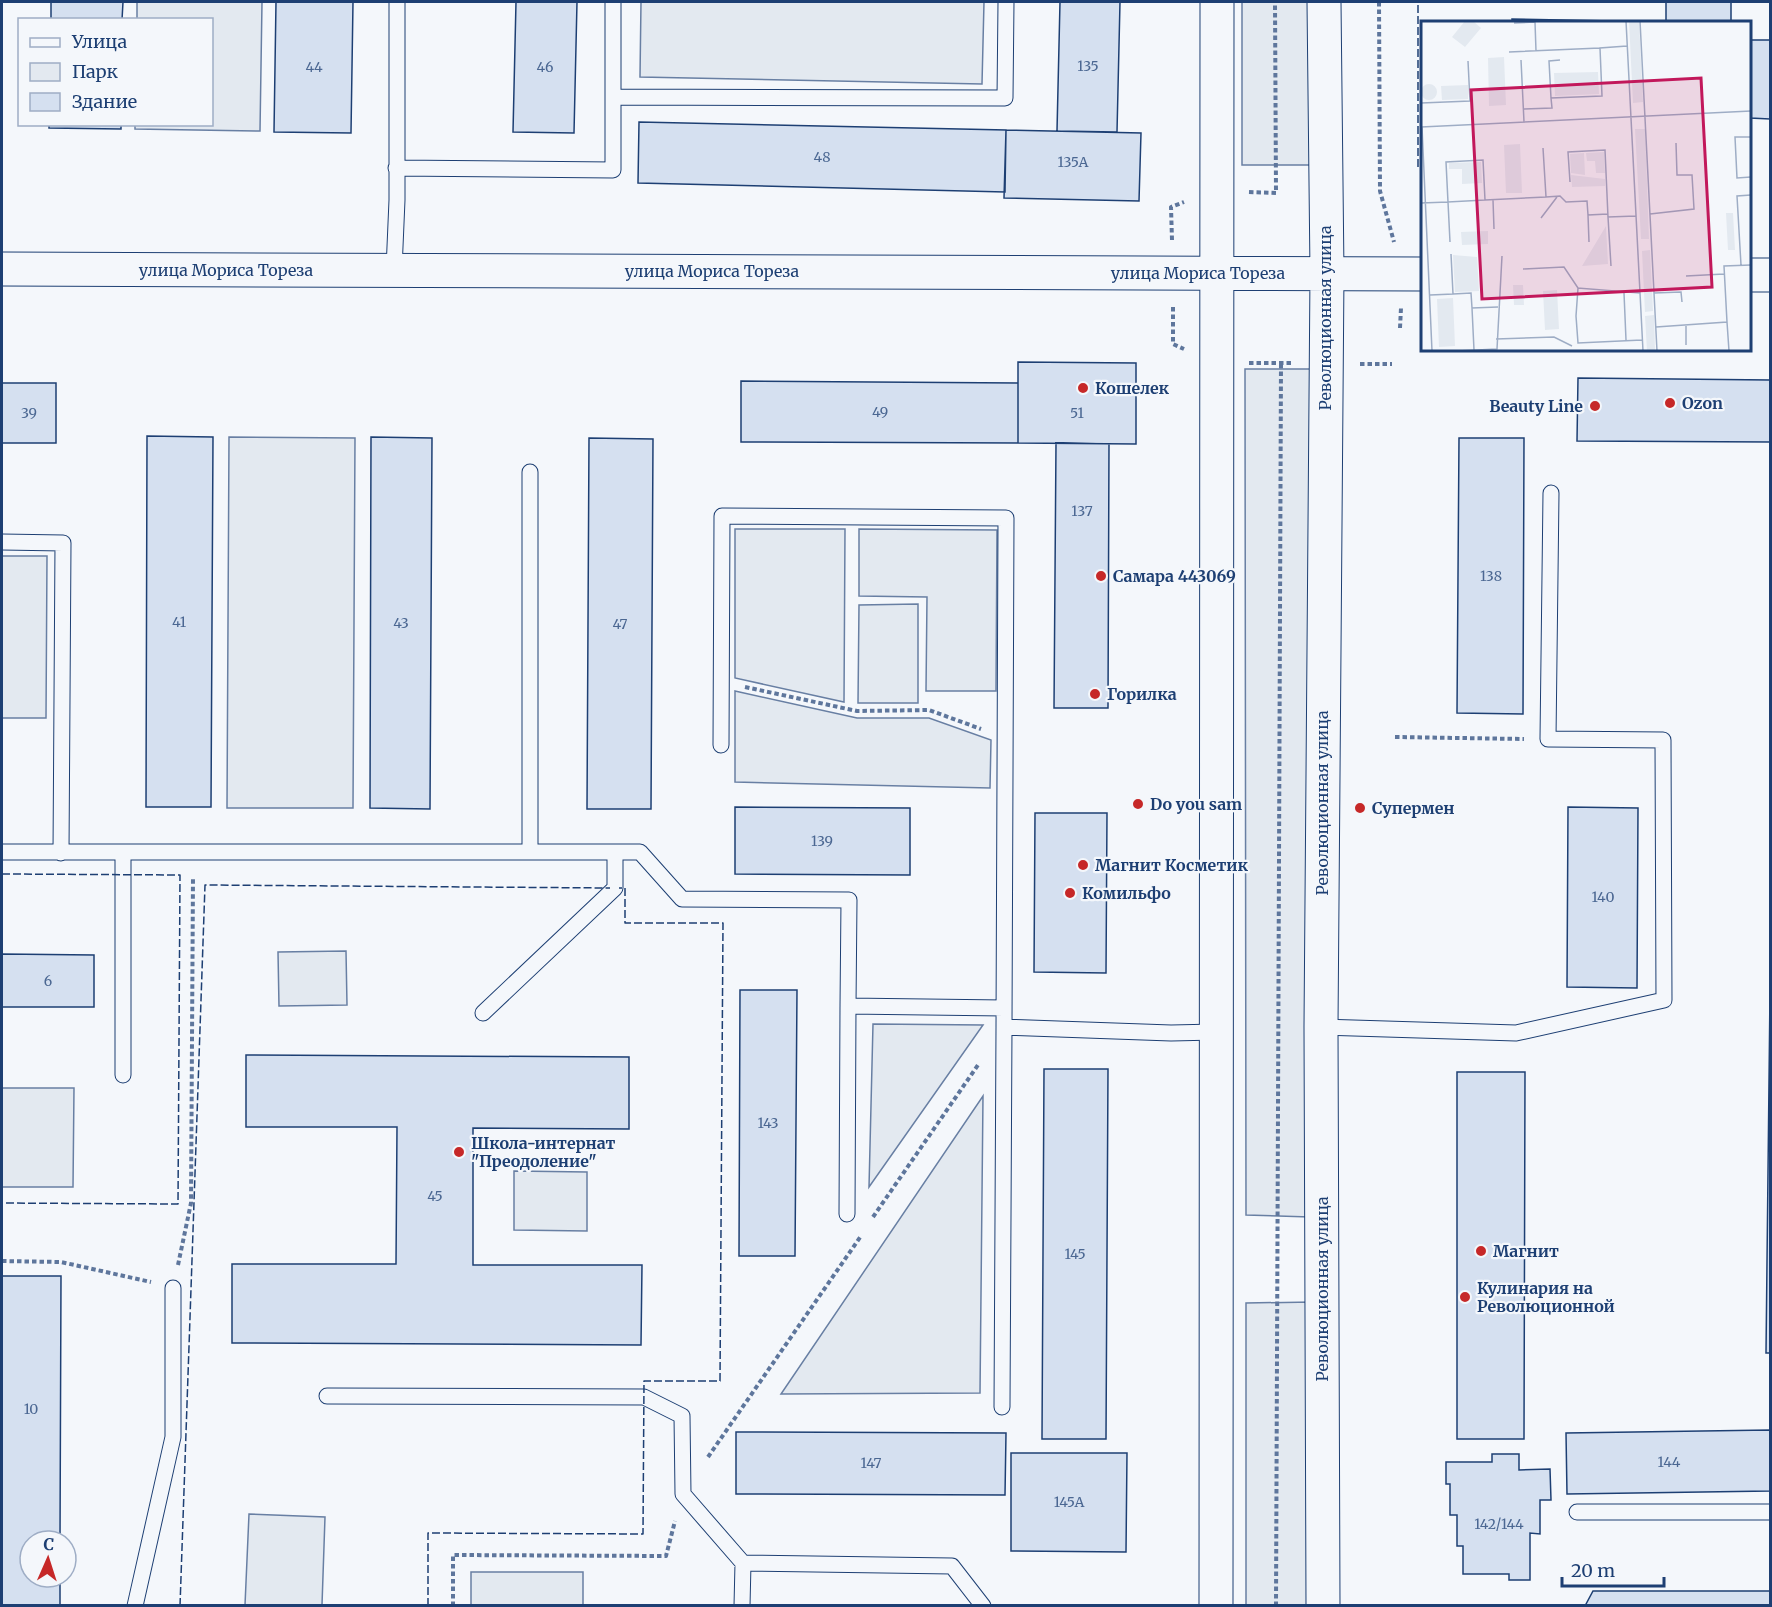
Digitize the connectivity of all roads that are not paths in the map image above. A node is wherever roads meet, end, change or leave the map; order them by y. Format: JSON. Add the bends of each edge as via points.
{"nodes":[{"id":1,"x":397,"y":2,"type":"edge"},
{"id":2,"x":613,"y":2,"type":"edge"},
{"id":3,"x":1006,"y":2,"type":"edge"},
{"id":4,"x":1217,"y":2,"type":"edge"},
{"id":5,"x":1324,"y":2,"type":"edge"},
{"id":6,"x":613,"y":97,"type":"junction"},
{"id":7,"x":396,"y":168,"type":"junction"},
{"id":8,"x":2,"y":269,"type":"edge"},
{"id":9,"x":394,"y":270,"type":"junction"},
{"id":10,"x":1217,"y":273,"type":"junction"},
{"id":11,"x":1326,"y":273,"type":"junction"},
{"id":12,"x":1421,"y":274,"type":"edge"},
{"id":13,"x":1751,"y":275,"type":"edge"},
{"id":14,"x":1770,"y":275,"type":"edge"},
{"id":15,"x":530,"y":472,"type":"dead end"},
{"id":16,"x":1551,"y":493,"type":"dead end"},
{"id":17,"x":2,"y":542,"type":"edge"},
{"id":18,"x":721,"y":745,"type":"dead end"},
{"id":19,"x":2,"y":852,"type":"edge"},
{"id":20,"x":123,"y":852,"type":"junction"},
{"id":21,"x":530,"y":852,"type":"junction"},
{"id":22,"x":615,"y":852,"type":"junction"},
{"id":23,"x":61,"y":853,"type":"junction"},
{"id":24,"x":848,"y":1006,"type":"junction"},
{"id":25,"x":1004,"y":1008,"type":"junction"},
{"id":26,"x":483,"y":1013,"type":"dead end"},
{"id":27,"x":1004,"y":1027,"type":"junction"},
{"id":28,"x":1321,"y":1027,"type":"junction"},
{"id":29,"x":1216,"y":1032,"type":"junction"},
{"id":30,"x":123,"y":1075,"type":"dead end"},
{"id":31,"x":847,"y":1214,"type":"dead end"},
{"id":32,"x":173,"y":1288,"type":"road end"},
{"id":33,"x":327,"y":1396,"type":"dead end"},
{"id":34,"x":1002,"y":1407,"type":"dead end"},
{"id":35,"x":1577,"y":1512,"type":"dead end"},
{"id":36,"x":1770,"y":1512,"type":"edge"},
{"id":37,"x":743,"y":1563,"type":"junction"},
{"id":38,"x":135,"y":1605,"type":"edge"},
{"id":39,"x":742,"y":1605,"type":"edge"},
{"id":40,"x":983,"y":1605,"type":"edge"},
{"id":41,"x":1216,"y":1605,"type":"edge"},
{"id":42,"x":1323,"y":1605,"type":"edge"}],
"edges":[{"from":1,"to":7,"type":"lane"},
{"from":2,"to":6,"type":"lane"},
{"from":3,"to":6,"type":"lane","via":[[1005,98]]},
{"from":4,"to":10,"type":"main road"},
{"from":5,"to":11,"type":"main road","name":"Революционная улица"},
{"from":6,"to":7,"type":"lane","via":[[613,170]]},
{"from":7,"to":9,"type":"lane"},
{"from":8,"to":9,"type":"main road","name":"улица Мориса Тореза"},
{"from":9,"to":10,"type":"main road","name":"улица Мориса Тореза"},
{"from":10,"to":11,"type":"main road","name":"улица Мориса Тореза"},
{"from":10,"to":29,"type":"main road"},
{"from":11,"to":12,"type":"main road","name":"улица Мориса Тореза"},
{"from":11,"to":28,"type":"main road","name":"Революционная улица"},
{"from":13,"to":14,"type":"main road"},
{"from":15,"to":21,"type":"lane"},
{"from":16,"to":28,"type":"lane","via":[[1548,739],[1663,741],[1664,1000],[1516,1033]]},
{"from":17,"to":23,"type":"lane","via":[[63,543]]},
{"from":18,"to":25,"type":"lane","via":[[722,516],[1006,519]]},
{"from":19,"to":23,"type":"lane"},
{"from":20,"to":21,"type":"lane"},
{"from":20,"to":23,"type":"lane"},
{"from":20,"to":30,"type":"lane"},
{"from":21,"to":22,"type":"lane"},
{"from":22,"to":24,"type":"lane","via":[[640,852],[682,899],[849,900]]},
{"from":22,"to":26,"type":"lane","via":[[615,888]]},
{"from":24,"to":25,"type":"lane"},
{"from":24,"to":31,"type":"lane"},
{"from":25,"to":27,"type":"lane"},
{"from":27,"to":29,"type":"lane"},
{"from":27,"to":34,"type":"lane"},
{"from":28,"to":42,"type":"main road","name":"Революционная улица"},
{"from":29,"to":41,"type":"main road"},
{"from":32,"to":38,"type":"lane","via":[[173,1437]]},
{"from":33,"to":37,"type":"lane","via":[[644,1396],[682,1416],[683,1494]]},
{"from":35,"to":36,"type":"lane"},
{"from":37,"to":39,"type":"lane"},
{"from":37,"to":40,"type":"lane","via":[[952,1566]]}]}
